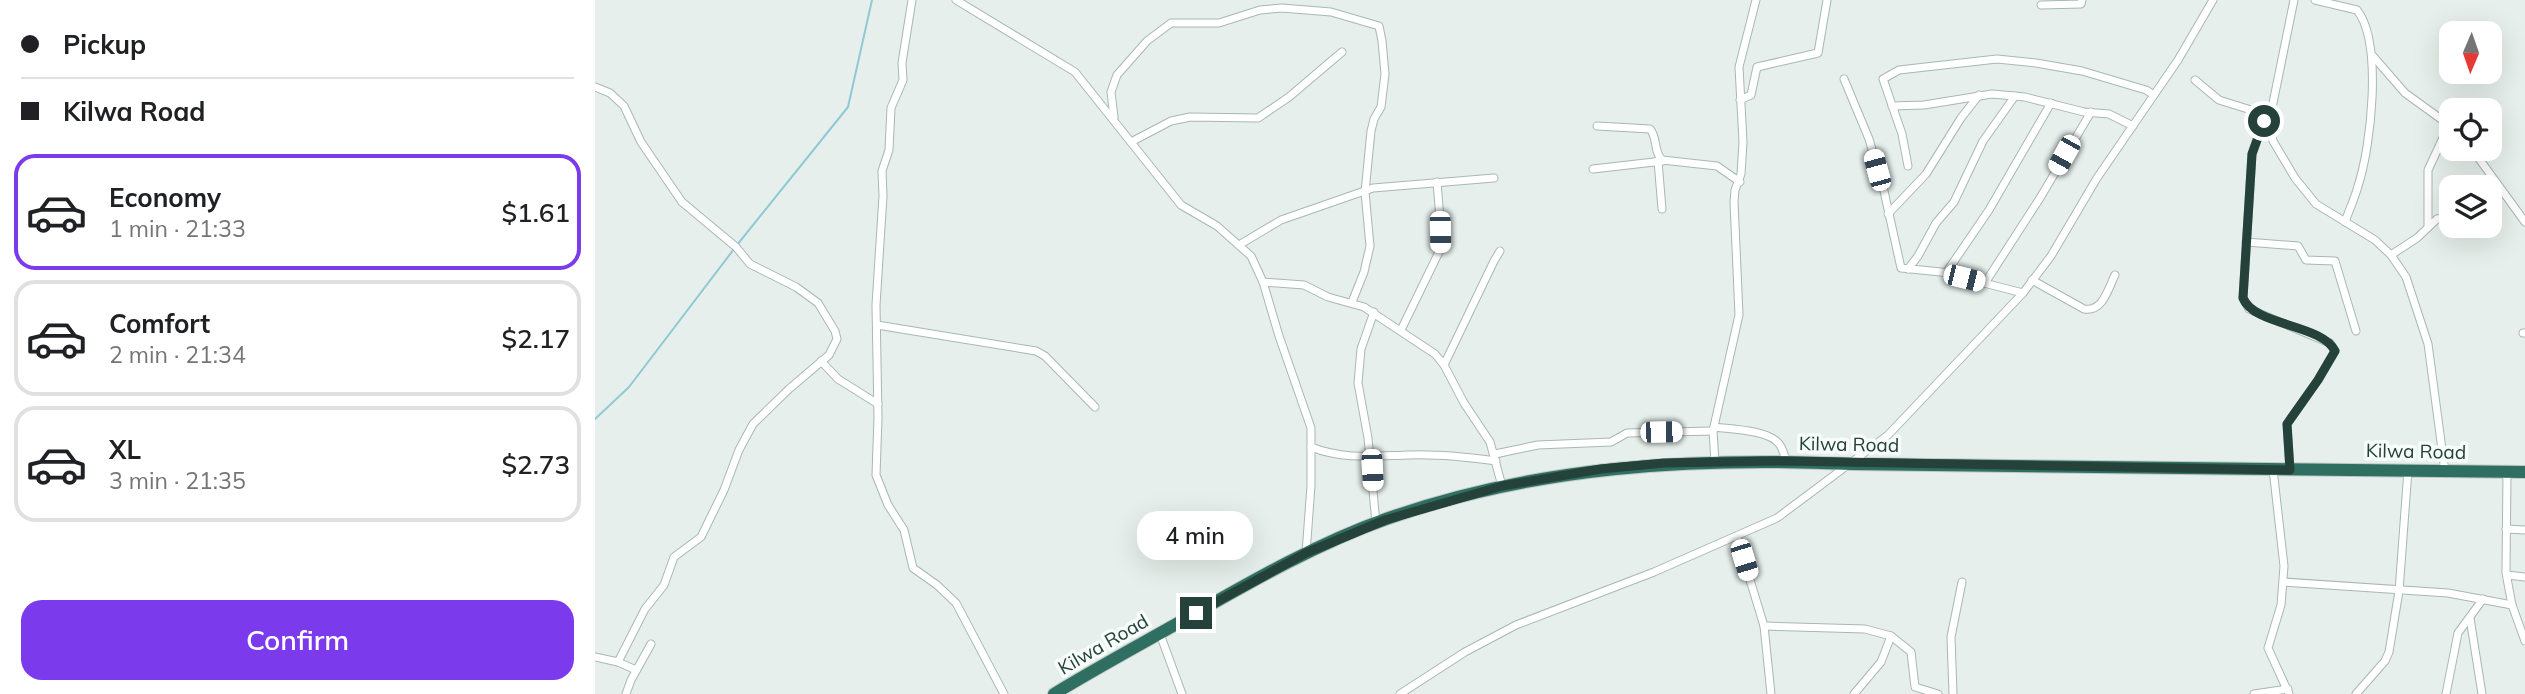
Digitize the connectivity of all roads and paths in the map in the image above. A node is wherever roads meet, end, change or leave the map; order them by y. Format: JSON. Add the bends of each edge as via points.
{"nodes":[{"id":1,"x":912,"y":0,"type":"edge"},
{"id":2,"x":956,"y":0,"type":"edge"},
{"id":3,"x":1756,"y":0,"type":"edge"},
{"id":4,"x":1827,"y":0,"type":"edge"},
{"id":5,"x":2082,"y":0,"type":"edge"},
{"id":6,"x":2213,"y":0,"type":"edge"},
{"id":7,"x":2294,"y":0,"type":"edge"},
{"id":8,"x":2315,"y":0,"type":"edge"},
{"id":9,"x":2041,"y":5,"type":"dead end"},
{"id":10,"x":1342,"y":52,"type":"dead end"},
{"id":11,"x":2371,"y":55,"type":"junction"},
{"id":12,"x":1844,"y":79,"type":"dead end"},
{"id":13,"x":2195,"y":80,"type":"dead end"},
{"id":14,"x":595,"y":87,"type":"edge"},
{"id":15,"x":1979,"y":95,"type":"junction"},
{"id":16,"x":2154,"y":95,"type":"junction"},
{"id":17,"x":2015,"y":96,"type":"junction"},
{"id":18,"x":1740,"y":100,"type":"junction"},
{"id":19,"x":2051,"y":103,"type":"junction"},
{"id":20,"x":1892,"y":106,"type":"junction"},
{"id":21,"x":2091,"y":112,"type":"junction"},
{"id":22,"x":2270,"y":112,"type":"junction"},
{"id":23,"x":2439,"y":117,"type":"edge"},
{"id":24,"x":1115,"y":121,"type":"junction"},
{"id":25,"x":1597,"y":126,"type":"dead end"},
{"id":26,"x":2133,"y":126,"type":"junction"},
{"id":27,"x":1131,"y":142,"type":"junction"},
{"id":28,"x":2439,"y":149,"type":"edge"},
{"id":29,"x":1661,"y":161,"type":"junction"},
{"id":30,"x":2481,"y":161,"type":"edge"},
{"id":31,"x":1908,"y":166,"type":"dead end"},
{"id":32,"x":1594,"y":169,"type":"dead end"},
{"id":33,"x":1494,"y":178,"type":"dead end"},
{"id":34,"x":1437,"y":182,"type":"junction"},
{"id":35,"x":1740,"y":182,"type":"junction"},
{"id":36,"x":1364,"y":192,"type":"junction"},
{"id":37,"x":1663,"y":209,"type":"dead end"},
{"id":38,"x":1888,"y":214,"type":"junction"},
{"id":39,"x":2439,"y":219,"type":"edge"},
{"id":40,"x":2345,"y":222,"type":"junction"},
{"id":41,"x":2525,"y":222,"type":"edge"},
{"id":42,"x":2428,"y":227,"type":"junction"},
{"id":43,"x":2246,"y":242,"type":"junction"},
{"id":44,"x":1239,"y":245,"type":"junction"},
{"id":45,"x":1500,"y":251,"type":"dead end"},
{"id":46,"x":2391,"y":255,"type":"junction"},
{"id":47,"x":1908,"y":269,"type":"junction"},
{"id":48,"x":1946,"y":273,"type":"junction"},
{"id":49,"x":2115,"y":275,"type":"dead end"},
{"id":50,"x":2032,"y":280,"type":"junction"},
{"id":51,"x":1263,"y":282,"type":"junction"},
{"id":52,"x":1985,"y":283,"type":"junction"},
{"id":53,"x":2023,"y":293,"type":"junction"},
{"id":54,"x":1352,"y":302,"type":"junction"},
{"id":55,"x":1374,"y":312,"type":"junction"},
{"id":56,"x":877,"y":325,"type":"junction"},
{"id":57,"x":1401,"y":330,"type":"junction"},
{"id":58,"x":2355,"y":331,"type":"dead end"},
{"id":59,"x":821,"y":361,"type":"junction"},
{"id":60,"x":1444,"y":365,"type":"junction"},
{"id":61,"x":878,"y":404,"type":"junction"},
{"id":62,"x":1095,"y":407,"type":"dead end"},
{"id":63,"x":1714,"y":429,"type":"junction"},
{"id":64,"x":1311,"y":447,"type":"junction"},
{"id":65,"x":1371,"y":457,"type":"junction"},
{"id":66,"x":1496,"y":457,"type":"junction"},
{"id":67,"x":1786,"y":461,"type":"junction"},
{"id":68,"x":1716,"y":462,"type":"junction"},
{"id":69,"x":1851,"y":464,"type":"junction"},
{"id":70,"x":2273,"y":469,"type":"junction"},
{"id":71,"x":2290,"y":470,"type":"junction"},
{"id":72,"x":2408,"y":470,"type":"junction"},
{"id":73,"x":2507,"y":471,"type":"junction"},
{"id":74,"x":2445,"y":472,"type":"junction"},
{"id":75,"x":2525,"y":472,"type":"edge"},
{"id":76,"x":1502,"y":486,"type":"junction"},
{"id":77,"x":1376,"y":523,"type":"junction"},
{"id":78,"x":2506,"y":528,"type":"junction"},
{"id":79,"x":2525,"y":530,"type":"edge"},
{"id":80,"x":1737,"y":537,"type":"junction"},
{"id":81,"x":1306,"y":553,"type":"junction"},
{"id":82,"x":2507,"y":575,"type":"junction"},
{"id":83,"x":2525,"y":578,"type":"edge"},
{"id":84,"x":1962,"y":582,"type":"dead end"},
{"id":85,"x":2284,"y":582,"type":"junction"},
{"id":86,"x":2399,"y":589,"type":"junction"},
{"id":87,"x":2483,"y":599,"type":"junction"},
{"id":88,"x":2512,"y":605,"type":"junction"},
{"id":89,"x":2470,"y":618,"type":"junction"},
{"id":90,"x":1765,"y":626,"type":"junction"},
{"id":91,"x":1160,"y":634,"type":"junction"},
{"id":92,"x":1891,"y":636,"type":"junction"},
{"id":93,"x":2525,"y":641,"type":"edge"},
{"id":94,"x":651,"y":644,"type":"dead end"},
{"id":95,"x":595,"y":657,"type":"edge"},
{"id":96,"x":618,"y":662,"type":"junction"},
{"id":97,"x":636,"y":670,"type":"junction"},
{"id":98,"x":2288,"y":692,"type":"edge"},
{"id":99,"x":627,"y":694,"type":"edge"},
{"id":100,"x":1004,"y":694,"type":"edge"},
{"id":101,"x":1054,"y":694,"type":"edge"},
{"id":102,"x":1182,"y":694,"type":"edge"},
{"id":103,"x":1399,"y":694,"type":"edge"},
{"id":104,"x":1771,"y":694,"type":"edge"},
{"id":105,"x":1854,"y":694,"type":"edge"},
{"id":106,"x":1938,"y":694,"type":"edge"},
{"id":107,"x":1953,"y":694,"type":"edge"},
{"id":108,"x":2254,"y":694,"type":"edge"},
{"id":109,"x":2355,"y":694,"type":"edge"},
{"id":110,"x":2446,"y":694,"type":"edge"},
{"id":111,"x":2482,"y":694,"type":"edge"}],
"edges":[{"from":1,"to":56,"type":"street","via":[[902,80],[891,108],[889,150],[882,172]]},
{"from":2,"to":24,"type":"street","via":[[1075,72]]},
{"from":3,"to":18,"type":"street","via":[[1739,67]]},
{"from":4,"to":18,"type":"street","via":[[1818,53],[1757,67],[1751,95]]},
{"from":5,"to":9,"type":"street","via":[[2081,4]]},
{"from":6,"to":16,"type":"street"},
{"from":7,"to":22,"type":"street"},
{"from":8,"to":11,"type":"street","via":[[2359,12]]},
{"from":10,"to":27,"type":"street","via":[[1258,118],[1183,118]]},
{"from":11,"to":23,"type":"street","via":[[2405,93]]},
{"from":11,"to":40,"type":"street","via":[[2370,124],[2359,185]]},
{"from":12,"to":38,"type":"street","via":[[1869,139]]},
{"from":13,"to":22,"type":"street","via":[[2219,100]]},
{"from":14,"to":59,"type":"street","via":[[624,106],[641,142],[683,202],[750,264],[818,303],[837,339]]},
{"from":15,"to":17,"type":"street"},
{"from":15,"to":20,"type":"street"},
{"from":15,"to":38,"type":"street","via":[[1926,174]]},
{"from":16,"to":20,"type":"street","via":[[2082,71],[1987,58],[1896,71],[1883,79]]},
{"from":16,"to":26,"type":"street"},
{"from":17,"to":19,"type":"street"},
{"from":17,"to":47,"type":"street","via":[[1983,141],[1954,202]]},
{"from":18,"to":35,"type":"street"},
{"from":19,"to":21,"type":"street"},
{"from":19,"to":48,"type":"street"},
{"from":20,"to":31,"type":"street"},
{"from":21,"to":26,"type":"street","via":[[2109,114]]},
{"from":21,"to":52,"type":"street"},
{"from":22,"to":40,"type":"street","via":[[2271,133],[2289,169],[2316,204]]},
{"from":22,"to":43,"type":"street","via":[[2252,154]]},
{"from":24,"to":27,"type":"street"},
{"from":24,"to":36,"type":"street","via":[[1111,92],[1117,75],[1147,41],[1171,23],[1219,23],[1282,8],[1363,20],[1379,27],[1384,74]]},
{"from":25,"to":29,"type":"street","via":[[1650,129]]},
{"from":26,"to":50,"type":"street"},
{"from":27,"to":44,"type":"street","via":[[1181,205]]},
{"from":28,"to":42,"type":"street","via":[[2428,170]]},
{"from":29,"to":32,"type":"street"},
{"from":29,"to":35,"type":"street","via":[[1717,166]]},
{"from":29,"to":37,"type":"street"},
{"from":30,"to":41,"type":"street"},
{"from":33,"to":34,"type":"street"},
{"from":34,"to":36,"type":"street"},
{"from":34,"to":57,"type":"street","via":[[1439,252]]},
{"from":35,"to":63,"type":"street","via":[[1734,202],[1739,316]]},
{"from":36,"to":44,"type":"street","via":[[1281,220]]},
{"from":36,"to":54,"type":"street","via":[[1370,246]]},
{"from":38,"to":47,"type":"street","via":[[1899,266]]},
{"from":39,"to":42,"type":"street"},
{"from":40,"to":46,"type":"street"},
{"from":42,"to":46,"type":"street"},
{"from":43,"to":58,"type":"street","via":[[2298,246],[2306,260],[2336,261]]},
{"from":43,"to":71,"type":"street","via":[[2246,306],[2331,344],[2334,350],[2287,424]]},
{"from":44,"to":51,"type":"street","via":[[1251,256]]},
{"from":45,"to":60,"type":"street"},
{"from":46,"to":74,"type":"street","via":[[2406,277],[2428,344]]},
{"from":47,"to":48,"type":"street"},
{"from":48,"to":52,"type":"street"},
{"from":49,"to":50,"type":"street","via":[[2100,305],[2091,310]]},
{"from":50,"to":53,"type":"street"},
{"from":51,"to":54,"type":"street","via":[[1304,285]]},
{"from":51,"to":64,"type":"street","via":[[1311,428]]},
{"from":52,"to":53,"type":"street"},
{"from":53,"to":69,"type":"street","via":[[1888,436]]},
{"from":54,"to":55,"type":"street"},
{"from":55,"to":57,"type":"street"},
{"from":55,"to":65,"type":"street","via":[[1361,349],[1358,383]]},
{"from":56,"to":61,"type":"street"},
{"from":56,"to":62,"type":"street","via":[[1036,351]]},
{"from":57,"to":60,"type":"street"},
{"from":59,"to":61,"type":"street","via":[[838,379]]},
{"from":59,"to":96,"type":"street","via":[[753,424],[701,537],[674,557],[664,585],[645,609]]},
{"from":60,"to":66,"type":"street"},
{"from":61,"to":100,"type":"street","via":[[876,475],[904,530],[911,565],[956,603]]},
{"from":63,"to":66,"type":"street","via":[[1627,433],[1611,442],[1538,445]]},
{"from":63,"to":67,"type":"street","via":[[1758,432],[1772,438],[1780,443]]},
{"from":63,"to":68,"type":"street"},
{"from":64,"to":65,"type":"street"},
{"from":64,"to":81,"type":"street"},
{"from":65,"to":66,"type":"street"},
{"from":65,"to":77,"type":"street"},
{"from":66,"to":76,"type":"street"},
{"from":67,"to":68,"type":"highway","name":"Kilwa Road"},
{"from":67,"to":69,"type":"highway","name":"Kilwa Road"},
{"from":68,"to":76,"type":"highway","name":"Kilwa Road","via":[[1617,467]]},
{"from":69,"to":70,"type":"highway","name":"Kilwa Road"},
{"from":69,"to":80,"type":"street","via":[[1777,518]]},
{"from":70,"to":71,"type":"highway","name":"Kilwa Road"},
{"from":70,"to":85,"type":"street"},
{"from":71,"to":72,"type":"highway","name":"Kilwa Road"},
{"from":72,"to":74,"type":"highway","name":"Kilwa Road"},
{"from":72,"to":86,"type":"street"},
{"from":73,"to":74,"type":"highway","name":"Kilwa Road"},
{"from":73,"to":75,"type":"highway","name":"Kilwa Road"},
{"from":73,"to":78,"type":"street"},
{"from":76,"to":77,"type":"highway","name":"Kilwa Road"},
{"from":77,"to":81,"type":"highway","name":"Kilwa Road"},
{"from":78,"to":79,"type":"street"},
{"from":78,"to":82,"type":"street"},
{"from":80,"to":90,"type":"street"},
{"from":80,"to":103,"type":"street","via":[[1516,625]]},
{"from":81,"to":91,"type":"highway","name":"Kilwa Road"},
{"from":82,"to":83,"type":"street"},
{"from":82,"to":88,"type":"street"},
{"from":84,"to":107,"type":"street","via":[[1951,637]]},
{"from":85,"to":86,"type":"street"},
{"from":85,"to":98,"type":"street","via":[[2268,648]]},
{"from":86,"to":87,"type":"street"},
{"from":86,"to":109,"type":"street","via":[[2387,658]]},
{"from":87,"to":88,"type":"street"},
{"from":87,"to":89,"type":"street"},
{"from":88,"to":93,"type":"street"},
{"from":89,"to":110,"type":"street","via":[[2457,637]]},
{"from":89,"to":111,"type":"street"},
{"from":90,"to":92,"type":"street","via":[[1856,628]]},
{"from":90,"to":104,"type":"street"},
{"from":91,"to":101,"type":"highway","name":"Kilwa Road"},
{"from":91,"to":102,"type":"street"},
{"from":92,"to":105,"type":"street","via":[[1881,662]]},
{"from":92,"to":106,"type":"street","via":[[1911,652],[1915,687]]},
{"from":94,"to":97,"type":"street"},
{"from":95,"to":96,"type":"street"},
{"from":96,"to":97,"type":"street"},
{"from":97,"to":99,"type":"street"},
{"from":98,"to":108,"type":"street"}]}
